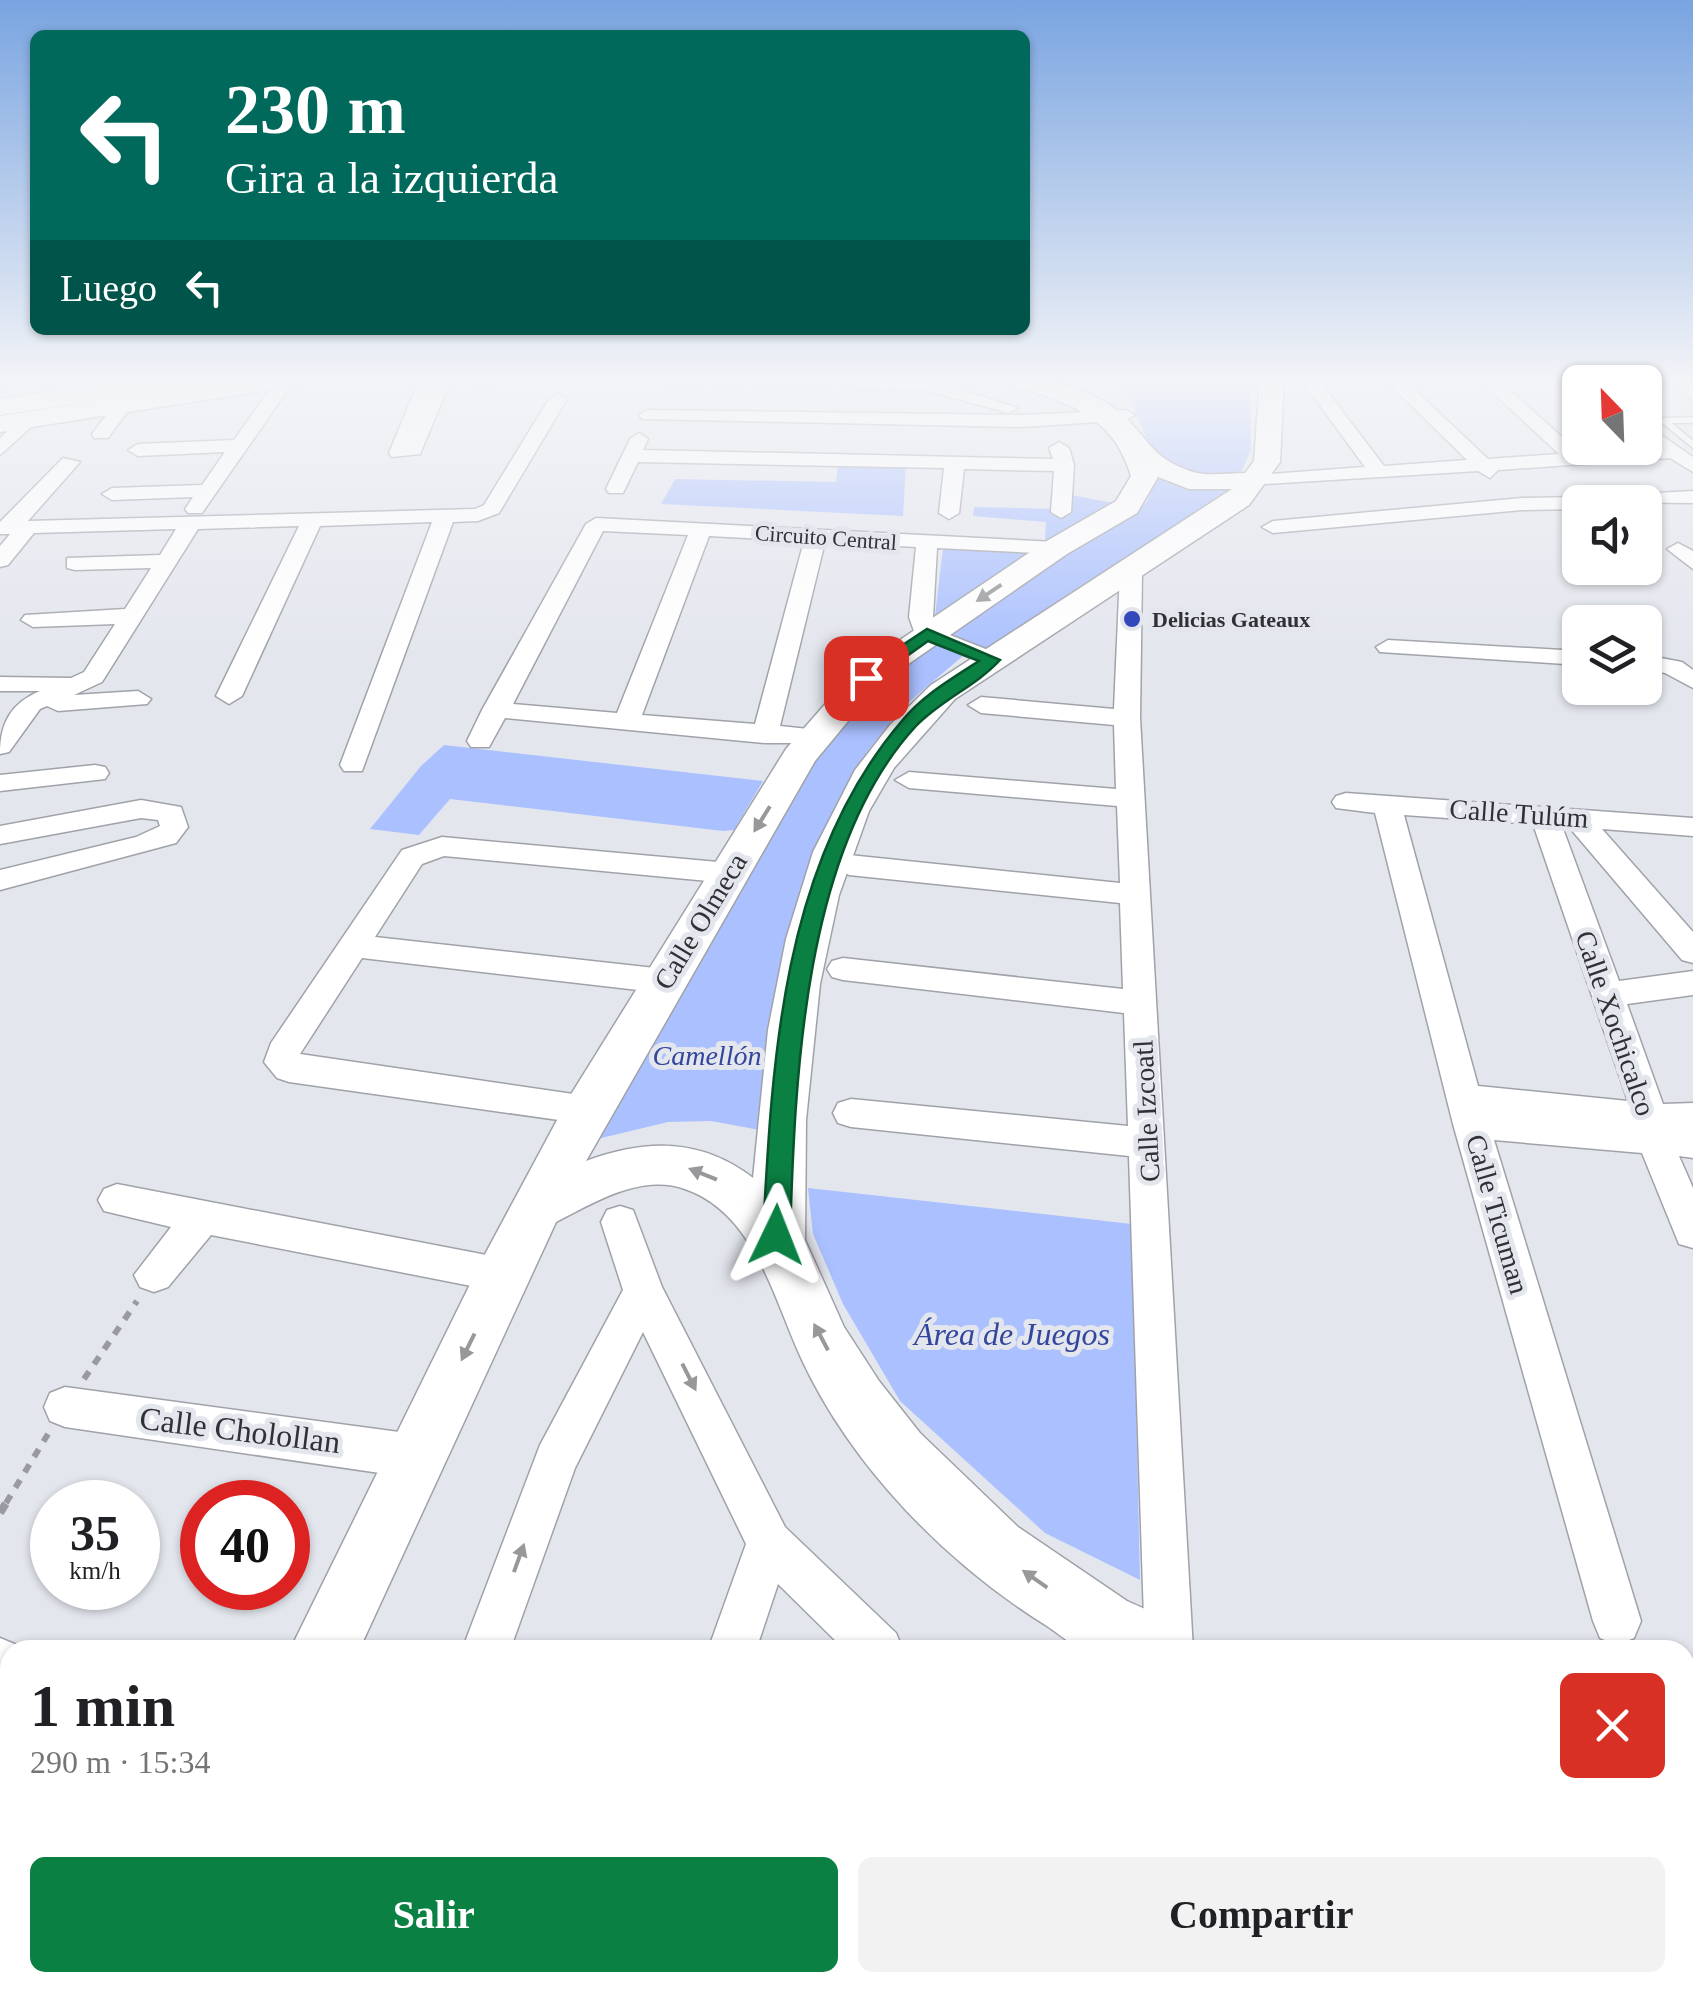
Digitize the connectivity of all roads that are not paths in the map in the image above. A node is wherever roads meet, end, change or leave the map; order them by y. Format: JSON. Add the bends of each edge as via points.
{"nodes":[{"id":1,"x":62,"y":471,"type":"edge"},
{"id":2,"x":222,"y":471,"type":"edge"},
{"id":3,"x":513,"y":471,"type":"edge"},
{"id":4,"x":625,"y":471,"type":"edge"},
{"id":5,"x":954,"y":471,"type":"edge"},
{"id":6,"x":1064,"y":471,"type":"edge"},
{"id":7,"x":1144,"y":471,"type":"edge"},
{"id":8,"x":1177,"y":471,"type":"edge"},
{"id":9,"x":1261,"y":471,"type":"edge"},
{"id":10,"x":1367,"y":471,"type":"edge"},
{"id":11,"x":1489,"y":471,"type":"edge"},
{"id":12,"x":1255,"y":481,"type":"junction"},
{"id":13,"x":616,"y":489,"type":"dead end"},
{"id":14,"x":112,"y":494,"type":"dead end"},
{"id":15,"x":1693,"y":497,"type":"edge"},
{"id":16,"x":1662,"y":499,"type":"edge"},
{"id":17,"x":1562,"y":503,"type":"edge"},
{"id":18,"x":1522,"y":504,"type":"junction"},
{"id":19,"x":1662,"y":507,"type":"edge"},
{"id":20,"x":198,"y":508,"type":"junction"},
{"id":21,"x":1693,"y":510,"type":"edge"},
{"id":22,"x":949,"y":513,"type":"dead end"},
{"id":23,"x":444,"y":517,"type":"junction"},
{"id":24,"x":313,"y":519,"type":"junction"},
{"id":25,"x":1272,"y":527,"type":"dead end"},
{"id":26,"x":12,"y":528,"type":"edge"},
{"id":27,"x":701,"y":530,"type":"junction"},
{"id":28,"x":1059,"y":530,"type":"junction"},
{"id":29,"x":816,"y":536,"type":"junction"},
{"id":30,"x":927,"y":544,"type":"junction"},
{"id":31,"x":0,"y":560,"type":"edge"},
{"id":32,"x":168,"y":561,"type":"junction"},
{"id":33,"x":75,"y":563,"type":"dead end"},
{"id":34,"x":1131,"y":572,"type":"junction"},
{"id":35,"x":133,"y":616,"type":"junction"},
{"id":36,"x":33,"y":620,"type":"dead end"},
{"id":37,"x":927,"y":634,"type":"junction"},
{"id":38,"x":1388,"y":647,"type":"dead end"},
{"id":39,"x":1562,"y":657,"type":"edge"},
{"id":40,"x":992,"y":660,"type":"junction"},
{"id":41,"x":1662,"y":665,"type":"edge"},
{"id":42,"x":1693,"y":681,"type":"edge"},
{"id":43,"x":87,"y":682,"type":"junction"},
{"id":44,"x":0,"y":684,"type":"edge"},
{"id":45,"x":229,"y":696,"type":"dead end"},
{"id":46,"x":138,"y":699,"type":"dead end"},
{"id":47,"x":31,"y":704,"type":"junction"},
{"id":48,"x":981,"y":705,"type":"dead end"},
{"id":49,"x":495,"y":710,"type":"junction"},
{"id":50,"x":628,"y":718,"type":"junction"},
{"id":51,"x":1127,"y":718,"type":"junction"},
{"id":52,"x":765,"y":735,"type":"junction"},
{"id":53,"x":818,"y":737,"type":"junction"},
{"id":54,"x":480,"y":741,"type":"dead end"},
{"id":55,"x":0,"y":746,"type":"edge"},
{"id":56,"x":353,"y":765,"type":"dead end"},
{"id":57,"x":95,"y":772,"type":"dead end"},
{"id":58,"x":909,"y":780,"type":"dead end"},
{"id":59,"x":0,"y":783,"type":"edge"},
{"id":60,"x":1132,"y":800,"type":"junction"},
{"id":61,"x":1346,"y":802,"type":"dead end"},
{"id":62,"x":1387,"y":805,"type":"junction"},
{"id":63,"x":1559,"y":814,"type":"junction"},
{"id":64,"x":1693,"y":827,"type":"edge"},
{"id":65,"x":0,"y":835,"type":"edge"},
{"id":66,"x":849,"y":866,"type":"dead end"},
{"id":67,"x":729,"y":873,"type":"junction"},
{"id":68,"x":0,"y":880,"type":"edge"},
{"id":69,"x":1138,"y":896,"type":"junction"},
{"id":70,"x":354,"y":946,"type":"junction"},
{"id":71,"x":1693,"y":952,"type":"edge"},
{"id":72,"x":843,"y":969,"type":"dead end"},
{"id":73,"x":664,"y":981,"type":"junction"},
{"id":74,"x":1693,"y":983,"type":"edge"},
{"id":75,"x":1605,"y":994,"type":"junction"},
{"id":76,"x":1140,"y":1003,"type":"junction"},
{"id":77,"x":587,"y":1110,"type":"junction"},
{"id":78,"x":1468,"y":1111,"type":"junction"},
{"id":79,"x":850,"y":1113,"type":"dead end"},
{"id":80,"x":1693,"y":1116,"type":"edge"},
{"id":81,"x":1653,"y":1130,"type":"junction"},
{"id":82,"x":1148,"y":1142,"type":"junction"},
{"id":83,"x":1693,"y":1142,"type":"edge"},
{"id":84,"x":117,"y":1200,"type":"dead end"},
{"id":85,"x":537,"y":1207,"type":"junction"},
{"id":86,"x":204,"y":1216,"type":"junction"},
{"id":87,"x":620,"y":1222,"type":"dead end"},
{"id":88,"x":1693,"y":1232,"type":"edge"},
{"id":89,"x":776,"y":1235,"type":"junction"},
{"id":90,"x":154,"y":1275,"type":"dead end"},
{"id":91,"x":502,"y":1275,"type":"junction"},
{"id":92,"x":643,"y":1291,"type":"junction"},
{"id":93,"x":65,"y":1407,"type":"dead end"},
{"id":94,"x":414,"y":1456,"type":"junction"},
{"id":95,"x":770,"y":1542,"type":"junction"},
{"id":96,"x":1617,"y":1620,"type":"dead end"},
{"id":97,"x":329,"y":1640,"type":"edge"},
{"id":98,"x":490,"y":1640,"type":"edge"},
{"id":99,"x":736,"y":1640,"type":"edge"},
{"id":100,"x":869,"y":1640,"type":"edge"},
{"id":101,"x":1133,"y":1640,"type":"edge"},
{"id":102,"x":1143,"y":1640,"type":"edge"}],
"edges":[{"from":1,"to":26,"type":"street"},
{"from":2,"to":20,"type":"street"},
{"from":3,"to":23,"type":"street","via":[[486,513]]},
{"from":4,"to":13,"type":"street"},
{"from":5,"to":22,"type":"street"},
{"from":6,"to":28,"type":"street"},
{"from":7,"to":28,"type":"street","name":"Calle Olmeca","via":[[1128,507]]},
{"from":8,"to":12,"type":"street","via":[[1189,482]]},
{"from":9,"to":12,"type":"street"},
{"from":10,"to":12,"type":"street"},
{"from":11,"to":18,"type":"street"},
{"from":12,"to":34,"type":"street","via":[[1222,514]]},
{"from":14,"to":20,"type":"street"},
{"from":15,"to":16,"type":"street"},
{"from":17,"to":18,"type":"street"},
{"from":18,"to":25,"type":"street"},
{"from":19,"to":21,"type":"street"},
{"from":20,"to":24,"type":"street"},
{"from":20,"to":26,"type":"street"},
{"from":20,"to":32,"type":"street"},
{"from":23,"to":24,"type":"street"},
{"from":23,"to":56,"type":"street"},
{"from":24,"to":45,"type":"street"},
{"from":26,"to":31,"type":"street"},
{"from":27,"to":29,"type":"street","name":"Circuito Central"},
{"from":27,"to":49,"type":"street","name":"Circuito Central","via":[[596,524]]},
{"from":27,"to":50,"type":"street"},
{"from":28,"to":30,"type":"street","name":"Circuito Central"},
{"from":28,"to":37,"type":"street","name":"Calle Olmeca","one_way":true},
{"from":29,"to":30,"type":"street","name":"Circuito Central"},
{"from":29,"to":52,"type":"street"},
{"from":30,"to":37,"type":"street","via":[[921,616]]},
{"from":32,"to":33,"type":"street"},
{"from":32,"to":35,"type":"street"},
{"from":34,"to":40,"type":"street"},
{"from":34,"to":51,"type":"street","name":"Calle Izcoatl"},
{"from":35,"to":36,"type":"street"},
{"from":35,"to":43,"type":"street"},
{"from":37,"to":40,"type":"street"},
{"from":37,"to":53,"type":"street","name":"Calle Olmeca","via":[[866,678]]},
{"from":38,"to":39,"type":"street"},
{"from":40,"to":89,"type":"street","via":[[908,724],[851,808],[829,864],[792,1029]]},
{"from":41,"to":42,"type":"street"},
{"from":43,"to":44,"type":"street"},
{"from":43,"to":47,"type":"street"},
{"from":46,"to":47,"type":"street"},
{"from":47,"to":55,"type":"street"},
{"from":48,"to":51,"type":"street"},
{"from":49,"to":50,"type":"street"},
{"from":49,"to":54,"type":"street"},
{"from":50,"to":52,"type":"street"},
{"from":51,"to":60,"type":"street","name":"Calle Izcoatl"},
{"from":52,"to":53,"type":"street"},
{"from":53,"to":67,"type":"street","name":"Calle Olmeca","one_way":true},
{"from":57,"to":59,"type":"street"},
{"from":58,"to":60,"type":"street"},
{"from":60,"to":69,"type":"street","name":"Calle Izcoatl"},
{"from":61,"to":62,"type":"street","name":"Calle Tulúm"},
{"from":62,"to":63,"type":"street","name":"Calle Tulúm"},
{"from":62,"to":78,"type":"street","name":"Calle Ticuman"},
{"from":63,"to":64,"type":"street","name":"Calle Tulúm"},
{"from":63,"to":71,"type":"street"},
{"from":63,"to":75,"type":"street","name":"Calle Xochicalco"},
{"from":65,"to":68,"type":"street","via":[[141,808],[161,808],[174,820],[166,836],[144,844]]},
{"from":66,"to":69,"type":"street"},
{"from":67,"to":70,"type":"street","via":[[425,848],[412,857]]},
{"from":67,"to":73,"type":"street","name":"Calle Olmeca"},
{"from":69,"to":76,"type":"street","name":"Calle Izcoatl"},
{"from":70,"to":73,"type":"street"},
{"from":70,"to":77,"type":"street","via":[[283,1052],[288,1069]]},
{"from":72,"to":76,"type":"street"},
{"from":73,"to":77,"type":"street","name":"Calle Olmeca"},
{"from":74,"to":75,"type":"street"},
{"from":75,"to":81,"type":"street","name":"Calle Xochicalco"},
{"from":76,"to":82,"type":"street","name":"Calle Izcoatl"},
{"from":77,"to":85,"type":"street","name":"Calle Olmeca"},
{"from":78,"to":81,"type":"street"},
{"from":78,"to":96,"type":"street","name":"Calle Ticuman"},
{"from":79,"to":82,"type":"street"},
{"from":80,"to":81,"type":"street"},
{"from":81,"to":83,"type":"street"},
{"from":81,"to":88,"type":"street","name":"Calle Xochicalco"},
{"from":82,"to":102,"type":"street","name":"Calle Izcoatl"},
{"from":84,"to":86,"type":"street"},
{"from":89,"to":85,"type":"street","one_way":true,"via":[[724,1183],[674,1165],[620,1169]]},
{"from":85,"to":91,"type":"street","name":"Calle Olmeca"},
{"from":86,"to":90,"type":"street"},
{"from":86,"to":91,"type":"street"},
{"from":87,"to":92,"type":"street"},
{"from":101,"to":89,"type":"street","one_way":true,"via":[[1025,1573],[956,1514],[881,1431],[819,1334]]},
{"from":91,"to":94,"type":"street","name":"Calle Olmeca","one_way":true},
{"from":92,"to":95,"type":"street","one_way":true},
{"from":98,"to":92,"type":"street","one_way":true,"via":[[556,1460]]},
{"from":93,"to":94,"type":"street","name":"Calle Cholollan"},
{"from":94,"to":97,"type":"street","name":"Calle Olmeca"},
{"from":95,"to":99,"type":"street"},
{"from":95,"to":100,"type":"street"}]}
